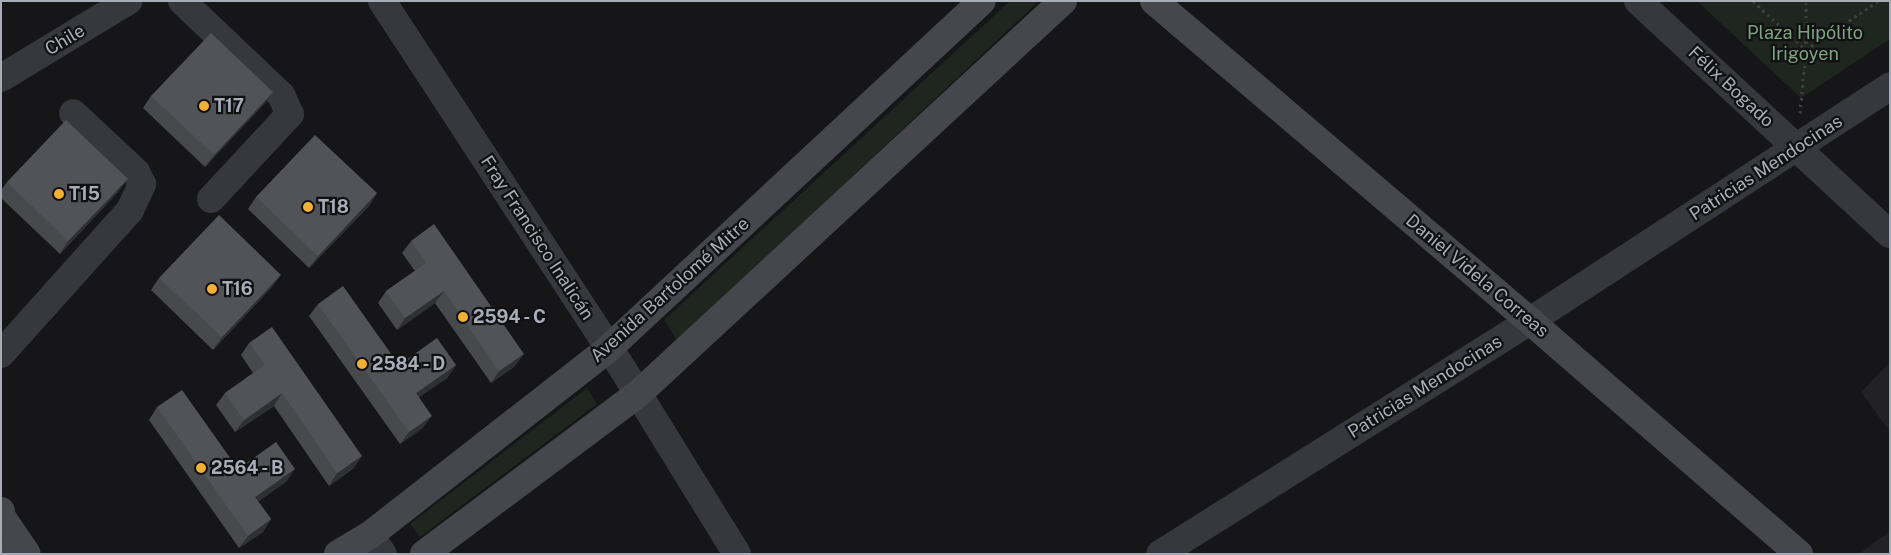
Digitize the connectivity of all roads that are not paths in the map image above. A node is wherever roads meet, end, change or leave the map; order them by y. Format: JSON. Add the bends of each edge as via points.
{"nodes":[{"id":1,"x":128,"y":1,"type":"edge"},
{"id":2,"x":182,"y":1,"type":"edge"},
{"id":3,"x":382,"y":1,"type":"edge"},
{"id":4,"x":982,"y":1,"type":"edge"},
{"id":5,"x":1063,"y":1,"type":"edge"},
{"id":6,"x":1154,"y":1,"type":"edge"},
{"id":7,"x":1638,"y":1,"type":"edge"},
{"id":8,"x":1,"y":78,"type":"edge"},
{"id":9,"x":1890,"y":86,"type":"edge"},
{"id":10,"x":73,"y":113,"type":"dead end"},
{"id":11,"x":1796,"y":149,"type":"junction"},
{"id":12,"x":211,"y":199,"type":"dead end"},
{"id":13,"x":1890,"y":234,"type":"edge"},
{"id":14,"x":1530,"y":321,"type":"junction"},
{"id":15,"x":609,"y":348,"type":"junction"},
{"id":16,"x":1,"y":354,"type":"edge"},
{"id":17,"x":638,"y":394,"type":"junction"},
{"id":18,"x":2,"y":515,"type":"edge"},
{"id":19,"x":377,"y":544,"type":"edge"},
{"id":20,"x":3,"y":554,"type":"edge"},
{"id":21,"x":27,"y":554,"type":"edge"},
{"id":22,"x":338,"y":554,"type":"edge"},
{"id":23,"x":424,"y":554,"type":"edge"},
{"id":24,"x":737,"y":554,"type":"edge"},
{"id":25,"x":1160,"y":554,"type":"edge"},
{"id":26,"x":1799,"y":554,"type":"edge"}],
"edges":[{"from":1,"to":8,"type":"street","name":"Chile"},
{"from":2,"to":12,"type":"street","via":[[280,95],[290,114]]},
{"from":3,"to":15,"type":"street","name":"Fray Francisco Inalicán"},
{"from":4,"to":15,"type":"street","name":"Avenida Bartolomé Mitre"},
{"from":5,"to":17,"type":"street"},
{"from":6,"to":14,"type":"street","name":"Daniel Videla Correas"},
{"from":7,"to":11,"type":"street","name":"Félix Bogado"},
{"from":9,"to":11,"type":"street","name":"Patricias Mendocinas"},
{"from":10,"to":16,"type":"street","via":[[136,172],[142,184],[130,210]]},
{"from":11,"to":13,"type":"street","name":"Félix Bogado"},
{"from":11,"to":14,"type":"street","name":"Patricias Mendocinas"},
{"from":14,"to":25,"type":"street","name":"Patricias Mendocinas"},
{"from":14,"to":26,"type":"street","name":"Daniel Videla Correas"},
{"from":15,"to":17,"type":"street","name":"Fray Francisco Inalicán"},
{"from":15,"to":19,"type":"street","name":"Avenida Bartolomé Mitre"},
{"from":17,"to":23,"type":"street"},
{"from":17,"to":24,"type":"street","name":"Fray Francisco Inalicán"},
{"from":18,"to":20,"type":"street"},
{"from":18,"to":21,"type":"street"},
{"from":19,"to":22,"type":"street","name":"Avenida Bartolomé Mitre"}]}
